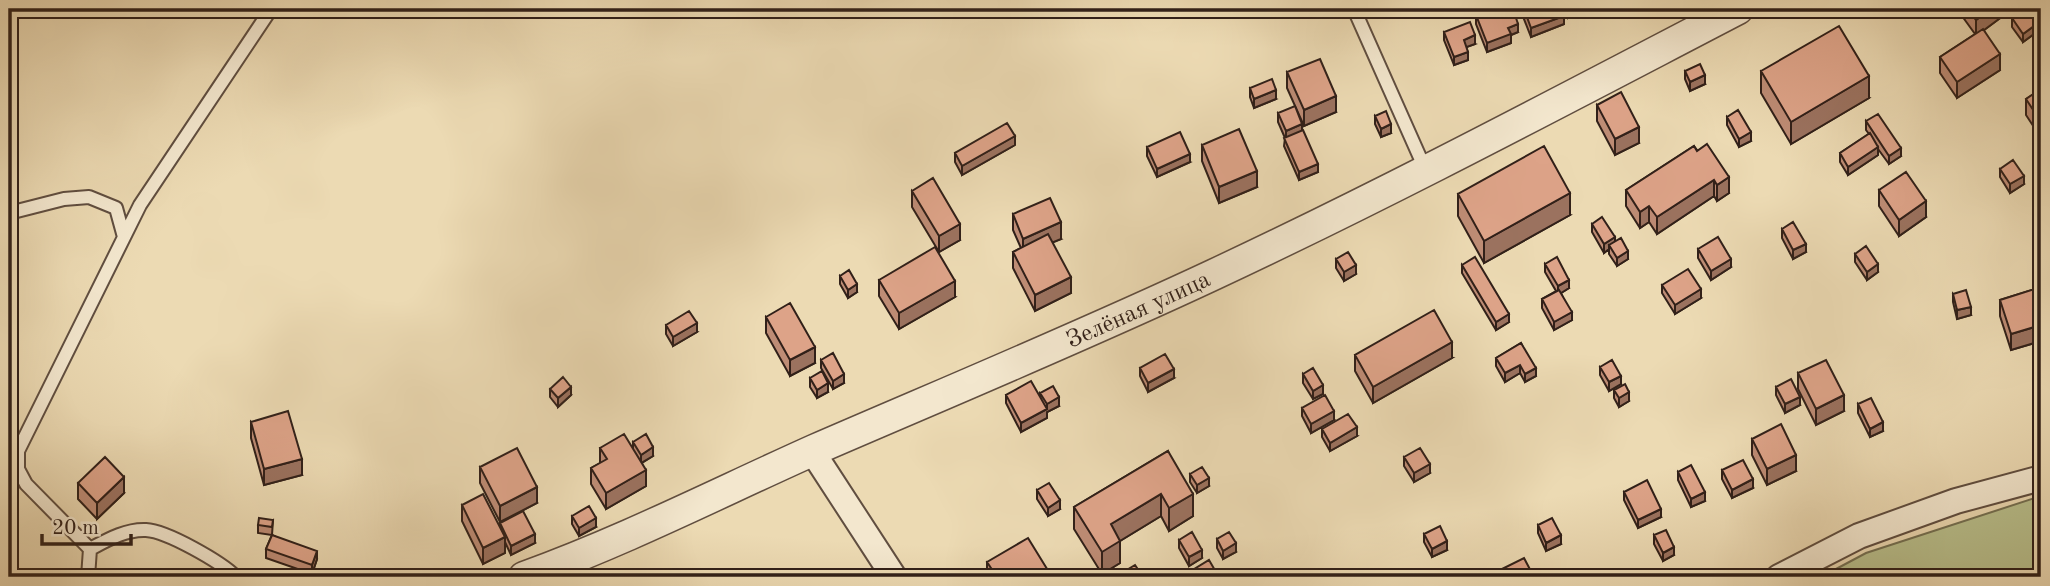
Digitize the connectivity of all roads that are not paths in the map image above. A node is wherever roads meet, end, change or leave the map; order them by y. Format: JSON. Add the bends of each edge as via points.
{"nodes":[{"id":1,"x":271,"y":9,"type":"edge"},
{"id":2,"x":1354,"y":9,"type":"edge"},
{"id":3,"x":1738,"y":9,"type":"edge"},
{"id":4,"x":1426,"y":171,"type":"junction"},
{"id":5,"x":9,"y":213,"type":"edge"},
{"id":6,"x":124,"y":236,"type":"junction"},
{"id":7,"x":812,"y":451,"type":"junction"},
{"id":8,"x":2041,"y":478,"type":"edge"},
{"id":9,"x":90,"y":549,"type":"junction"},
{"id":10,"x":88,"y":577,"type":"edge"},
{"id":11,"x":236,"y":577,"type":"edge"},
{"id":12,"x":524,"y":577,"type":"edge"},
{"id":13,"x":894,"y":577,"type":"edge"},
{"id":14,"x":1779,"y":577,"type":"edge"}],
"edges":[{"from":1,"to":6,"type":"lane"},
{"from":2,"to":4,"type":"lane"},
{"from":3,"to":4,"type":"street","name":"Зелёная улица"},
{"from":4,"to":7,"type":"street","name":"Зелёная улица","via":[[1068,342]]},
{"from":5,"to":6,"type":"lane","via":[[89,197],[116,208]]},
{"from":6,"to":9,"type":"lane","via":[[18,451],[18,469],[26,484]]},
{"from":7,"to":12,"type":"street","name":"Зелёная улица","via":[[641,530]]},
{"from":7,"to":13,"type":"street"},
{"from":8,"to":14,"type":"street","via":[[1859,536]]},
{"from":9,"to":10,"type":"lane"},
{"from":9,"to":11,"type":"lane","via":[[116,536],[147,530],[190,546]]}]}
